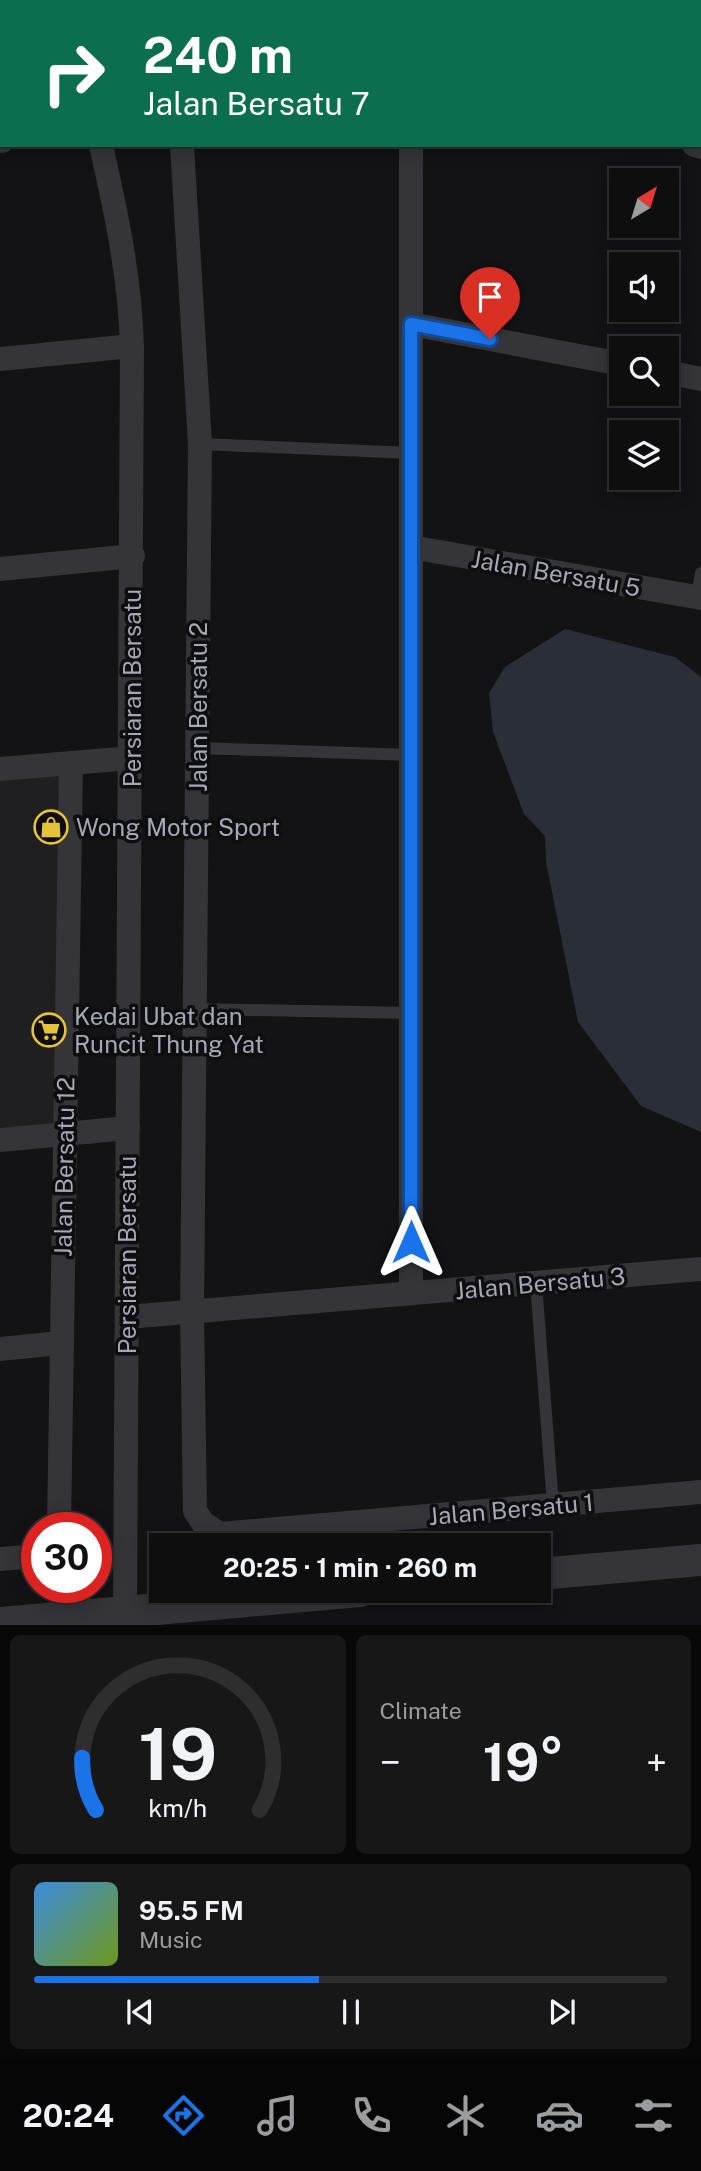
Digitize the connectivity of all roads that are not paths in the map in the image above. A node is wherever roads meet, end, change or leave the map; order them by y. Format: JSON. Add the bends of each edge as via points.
{"nodes":[{"id":1,"x":101,"y":147,"type":"edge"},
{"id":2,"x":182,"y":147,"type":"edge"},
{"id":3,"x":411,"y":147,"type":"edge"},
{"id":4,"x":411,"y":324,"type":"junction"},
{"id":5,"x":132,"y":346,"type":"junction"},
{"id":6,"x":0,"y":359,"type":"edge"},
{"id":7,"x":609,"y":362,"type":"edge"},
{"id":8,"x":679,"y":374,"type":"edge"},
{"id":9,"x":701,"y":379,"type":"edge"},
{"id":10,"x":200,"y":444,"type":"junction"},
{"id":11,"x":412,"y":453,"type":"junction"},
{"id":12,"x":411,"y":547,"type":"junction"},
{"id":13,"x":133,"y":556,"type":"junction"},
{"id":14,"x":0,"y":569,"type":"edge"},
{"id":15,"x":701,"y":573,"type":"edge"},
{"id":16,"x":699,"y":598,"type":"edge"},
{"id":17,"x":197,"y":748,"type":"junction"},
{"id":18,"x":412,"y":755,"type":"junction"},
{"id":19,"x":131,"y":758,"type":"junction"},
{"id":20,"x":71,"y":763,"type":"junction"},
{"id":21,"x":0,"y":769,"type":"edge"},
{"id":22,"x":195,"y":1009,"type":"junction"},
{"id":23,"x":411,"y":1013,"type":"junction"},
{"id":24,"x":128,"y":1128,"type":"junction"},
{"id":25,"x":64,"y":1134,"type":"junction"},
{"id":26,"x":0,"y":1140,"type":"edge"},
{"id":27,"x":701,"y":1269,"type":"edge"},
{"id":28,"x":536,"y":1283,"type":"junction"},
{"id":29,"x":411,"y":1293,"type":"junction"},
{"id":30,"x":192,"y":1312,"type":"junction"},
{"id":31,"x":127,"y":1317,"type":"junction"},
{"id":32,"x":60,"y":1343,"type":"junction"},
{"id":33,"x":0,"y":1349,"type":"edge"},
{"id":34,"x":701,"y":1492,"type":"edge"},
{"id":35,"x":553,"y":1505,"type":"junction"},
{"id":36,"x":59,"y":1512,"type":"edge"},
{"id":37,"x":21,"y":1557,"type":"edge"},
{"id":38,"x":0,"y":1559,"type":"edge"},
{"id":39,"x":701,"y":1560,"type":"edge"},
{"id":40,"x":551,"y":1573,"type":"edge"},
{"id":41,"x":226,"y":1603,"type":"edge"},
{"id":42,"x":125,"y":1612,"type":"junction"},
{"id":43,"x":0,"y":1623,"type":"edge"}],
"edges":[{"from":1,"to":5,"type":"street","name":"Persiaran Bersatu","via":[[123,242]]},
{"from":2,"to":10,"type":"street","name":"Jalan Bersatu 2"},
{"from":3,"to":4,"type":"street"},
{"from":4,"to":7,"type":"street"},
{"from":4,"to":11,"type":"street"},
{"from":5,"to":6,"type":"street"},
{"from":5,"to":13,"type":"street","name":"Persiaran Bersatu"},
{"from":8,"to":9,"type":"street"},
{"from":10,"to":11,"type":"lane"},
{"from":10,"to":17,"type":"street","name":"Jalan Bersatu 2"},
{"from":11,"to":12,"type":"street"},
{"from":12,"to":16,"type":"street","name":"Jalan Bersatu 5"},
{"from":12,"to":18,"type":"street"},
{"from":13,"to":14,"type":"street"},
{"from":13,"to":19,"type":"street","name":"Persiaran Bersatu"},
{"from":15,"to":16,"type":"lane"},
{"from":17,"to":18,"type":"lane"},
{"from":17,"to":22,"type":"street","name":"Jalan Bersatu 2"},
{"from":18,"to":23,"type":"street"},
{"from":19,"to":20,"type":"street"},
{"from":19,"to":24,"type":"street","name":"Persiaran Bersatu"},
{"from":20,"to":21,"type":"street"},
{"from":20,"to":25,"type":"street","name":"Jalan Bersatu 12"},
{"from":22,"to":23,"type":"lane"},
{"from":22,"to":30,"type":"street","name":"Jalan Bersatu 2"},
{"from":23,"to":29,"type":"street"},
{"from":24,"to":25,"type":"street"},
{"from":24,"to":31,"type":"street","name":"Persiaran Bersatu"},
{"from":25,"to":26,"type":"street"},
{"from":25,"to":32,"type":"street","name":"Jalan Bersatu 12"},
{"from":27,"to":28,"type":"street","name":"Jalan Bersatu 3"},
{"from":28,"to":29,"type":"street","name":"Jalan Bersatu 3"},
{"from":28,"to":35,"type":"lane"},
{"from":29,"to":30,"type":"street","name":"Jalan Bersatu 3"},
{"from":30,"to":31,"type":"street","name":"Jalan Bersatu 3"},
{"from":30,"to":35,"type":"street","name":"Jalan Bersatu 1","via":[[195,1511],[220,1534]]},
{"from":31,"to":42,"type":"street","name":"Persiaran Bersatu"},
{"from":32,"to":33,"type":"street"},
{"from":32,"to":36,"type":"street","name":"Jalan Bersatu 12"},
{"from":34,"to":35,"type":"street","name":"Jalan Bersatu 1"},
{"from":37,"to":38,"type":"street"},
{"from":39,"to":40,"type":"street"},
{"from":41,"to":42,"type":"street"},
{"from":42,"to":43,"type":"street"}]}
